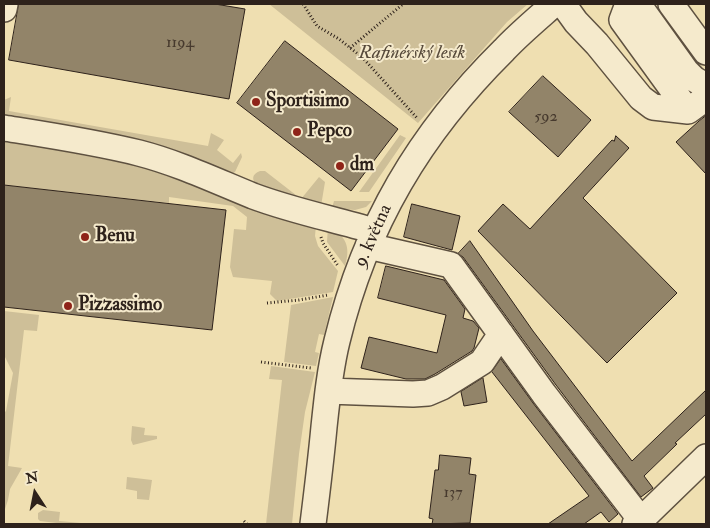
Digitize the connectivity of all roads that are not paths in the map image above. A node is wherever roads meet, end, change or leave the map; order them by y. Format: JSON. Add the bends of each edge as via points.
{"nodes":[{"id":1,"x":5,"y":4,"type":"edge"},
{"id":2,"x":554,"y":4,"type":"edge"},
{"id":3,"x":563,"y":4,"type":"edge"},
{"id":4,"x":628,"y":4,"type":"edge"},
{"id":5,"x":638,"y":4,"type":"edge"},
{"id":6,"x":671,"y":4,"type":"edge"},
{"id":7,"x":4,"y":9,"type":"edge"},
{"id":8,"x":706,"y":52,"type":"edge"},
{"id":9,"x":706,"y":86,"type":"edge"},
{"id":10,"x":697,"y":104,"type":"edge"},
{"id":11,"x":4,"y":128,"type":"edge"},
{"id":12,"x":371,"y":238,"type":"junction"},
{"id":13,"x":501,"y":334,"type":"junction"},
{"id":14,"x":324,"y":380,"type":"junction"},
{"id":15,"x":706,"y":457,"type":"edge"},
{"id":16,"x":638,"y":522,"type":"edge"},
{"id":17,"x":313,"y":524,"type":"edge"}],
"edges":[{"from":1,"to":7,"type":"street"},
{"from":2,"to":12,"type":"street","name":"9. května","via":[[504,49],[431,133],[402,177]]},
{"from":3,"to":10,"type":"street","via":[[641,98],[653,107]]},
{"from":4,"to":10,"type":"street","via":[[622,20]]},
{"from":5,"to":9,"type":"street","via":[[686,71]]},
{"from":6,"to":8,"type":"street"},
{"from":11,"to":12,"type":"street","via":[[139,153],[274,203],[324,217]]},
{"from":12,"to":13,"type":"street","via":[[451,265]]},
{"from":12,"to":14,"type":"street","name":"9. května","via":[[350,293],[330,378]]},
{"from":13,"to":14,"type":"street","via":[[482,362],[428,393],[413,394]]},
{"from":13,"to":16,"type":"street"},
{"from":14,"to":17,"type":"street","name":"9. května"},
{"from":15,"to":16,"type":"street"}]}
